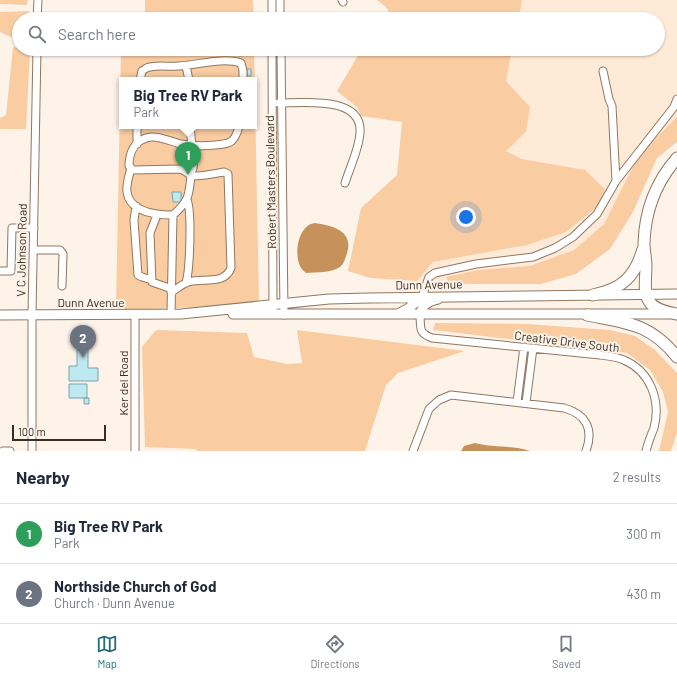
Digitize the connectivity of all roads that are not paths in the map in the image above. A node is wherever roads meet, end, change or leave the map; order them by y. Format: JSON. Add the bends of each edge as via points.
{"nodes":[{"id":1,"x":38,"y":0,"type":"edge"},
{"id":2,"x":272,"y":0,"type":"edge"},
{"id":3,"x":280,"y":0,"type":"edge"},
{"id":4,"x":37,"y":12,"type":"edge"},
{"id":5,"x":272,"y":12,"type":"edge"},
{"id":6,"x":280,"y":12,"type":"edge"},
{"id":7,"x":37,"y":56,"type":"edge"},
{"id":8,"x":272,"y":56,"type":"edge"},
{"id":9,"x":281,"y":56,"type":"edge"},
{"id":10,"x":186,"y":66,"type":"junction"},
{"id":11,"x":603,"y":72,"type":"dead end"},
{"id":12,"x":141,"y":77,"type":"edge"},
{"id":13,"x":188,"y":77,"type":"edge"},
{"id":14,"x":243,"y":77,"type":"edge"},
{"id":15,"x":677,"y":100,"type":"edge"},
{"id":16,"x":272,"y":103,"type":"junction"},
{"id":17,"x":281,"y":103,"type":"junction"},
{"id":18,"x":137,"y":129,"type":"edge"},
{"id":19,"x":190,"y":129,"type":"edge"},
{"id":20,"x":238,"y":129,"type":"edge"},
{"id":21,"x":137,"y":144,"type":"junction"},
{"id":22,"x":193,"y":146,"type":"junction"},
{"id":23,"x":677,"y":158,"type":"edge"},
{"id":24,"x":131,"y":168,"type":"junction"},
{"id":25,"x":190,"y":175,"type":"junction"},
{"id":26,"x":616,"y":181,"type":"junction"},
{"id":27,"x":345,"y":183,"type":"dead end"},
{"id":28,"x":187,"y":200,"type":"junction"},
{"id":29,"x":136,"y":206,"type":"junction"},
{"id":30,"x":156,"y":215,"type":"junction"},
{"id":31,"x":173,"y":215,"type":"junction"},
{"id":32,"x":34,"y":228,"type":"junction"},
{"id":33,"x":644,"y":245,"type":"junction"},
{"id":34,"x":34,"y":250,"type":"junction"},
{"id":35,"x":0,"y":271,"type":"edge"},
{"id":36,"x":152,"y":280,"type":"junction"},
{"id":37,"x":186,"y":282,"type":"junction"},
{"id":38,"x":62,"y":286,"type":"dead end"},
{"id":39,"x":172,"y":291,"type":"junction"},
{"id":40,"x":646,"y":294,"type":"junction"},
{"id":41,"x":677,"y":294,"type":"edge"},
{"id":42,"x":593,"y":295,"type":"junction"},
{"id":43,"x":450,"y":296,"type":"junction"},
{"id":44,"x":422,"y":297,"type":"junction"},
{"id":45,"x":284,"y":304,"type":"junction"},
{"id":46,"x":273,"y":310,"type":"junction"},
{"id":47,"x":135,"y":314,"type":"junction"},
{"id":48,"x":171,"y":314,"type":"junction"},
{"id":49,"x":676,"y":314,"type":"edge"},
{"id":50,"x":0,"y":315,"type":"edge"},
{"id":51,"x":32,"y":315,"type":"junction"},
{"id":52,"x":284,"y":315,"type":"junction"},
{"id":53,"x":397,"y":315,"type":"junction"},
{"id":54,"x":420,"y":315,"type":"junction"},
{"id":55,"x":587,"y":315,"type":"junction"},
{"id":56,"x":524,"y":347,"type":"junction"},
{"id":57,"x":533,"y":348,"type":"junction"},
{"id":58,"x":677,"y":357,"type":"edge"},
{"id":59,"x":516,"y":402,"type":"junction"},
{"id":60,"x":526,"y":403,"type":"junction"},
{"id":61,"x":3,"y":451,"type":"edge"},
{"id":62,"x":10,"y":451,"type":"edge"},
{"id":63,"x":32,"y":451,"type":"edge"},
{"id":64,"x":135,"y":451,"type":"edge"},
{"id":65,"x":413,"y":451,"type":"edge"},
{"id":66,"x":586,"y":451,"type":"edge"},
{"id":67,"x":646,"y":451,"type":"edge"}],
"edges":[{"from":1,"to":4,"type":"street"},
{"from":2,"to":5,"type":"street"},
{"from":3,"to":6,"type":"street"},
{"from":7,"to":32,"type":"street","name":"V C Johnson Road"},
{"from":8,"to":16,"type":"street","name":"Robert Masters Boulevard"},
{"from":9,"to":17,"type":"street","name":"Robert Masters Boulevard"},
{"from":10,"to":12,"type":"street","via":[[148,67],[142,71]]},
{"from":10,"to":13,"type":"street"},
{"from":10,"to":14,"type":"street","via":[[232,60],[241,63]]},
{"from":11,"to":26,"type":"street","via":[[612,106]]},
{"from":15,"to":26,"type":"street"},
{"from":16,"to":17,"type":"street"},
{"from":16,"to":46,"type":"street","name":"Robert Masters Boulevard"},
{"from":17,"to":27,"type":"street","via":[[335,104],[354,113],[360,126],[360,135]]},
{"from":17,"to":45,"type":"street","name":"Robert Masters Boulevard"},
{"from":18,"to":21,"type":"street"},
{"from":19,"to":22,"type":"street"},
{"from":20,"to":22,"type":"street","via":[[233,140],[228,144]]},
{"from":21,"to":22,"type":"street","via":[[151,137]]},
{"from":21,"to":24,"type":"street","via":[[133,146],[129,156],[128,166]]},
{"from":22,"to":25,"type":"street","via":[[193,168]]},
{"from":23,"to":33,"type":"highway","via":[[653,195],[647,215]]},
{"from":24,"to":25,"type":"street","via":[[180,169]]},
{"from":24,"to":29,"type":"street","via":[[127,192],[131,202]]},
{"from":25,"to":28,"type":"street"},
{"from":25,"to":37,"type":"street","via":[[224,172],[228,174],[231,268],[227,275],[220,279]]},
{"from":26,"to":44,"type":"street","via":[[597,214],[564,243],[533,257],[476,264],[435,273],[429,278]]},
{"from":28,"to":31,"type":"street"},
{"from":28,"to":37,"type":"street","via":[[189,269]]},
{"from":29,"to":30,"type":"street"},
{"from":29,"to":36,"type":"street","via":[[134,220],[138,275]]},
{"from":30,"to":31,"type":"street"},
{"from":30,"to":36,"type":"street","via":[[150,233]]},
{"from":31,"to":39,"type":"street"},
{"from":32,"to":34,"type":"street","name":"V C Johnson Road"},
{"from":32,"to":35,"type":"street","via":[[12,228],[11,271]]},
{"from":33,"to":40,"type":"highway"},
{"from":33,"to":42,"type":"highway","via":[[639,262],[629,277],[615,288]]},
{"from":34,"to":38,"type":"street","via":[[62,252]]},
{"from":34,"to":51,"type":"street","name":"V C Johnson Road"},
{"from":36,"to":39,"type":"street"},
{"from":37,"to":39,"type":"street"},
{"from":39,"to":48,"type":"street"},
{"from":40,"to":41,"type":"main road","name":"Dunn Avenue"},
{"from":40,"to":42,"type":"main road","name":"Dunn Avenue"},
{"from":40,"to":49,"type":"highway","via":[[648,300],[656,307]]},
{"from":42,"to":43,"type":"main road","name":"Dunn Avenue"},
{"from":43,"to":44,"type":"main road","name":"Dunn Avenue"},
{"from":43,"to":54,"type":"main road","via":[[425,304]]},
{"from":44,"to":45,"type":"main road","name":"Dunn Avenue","via":[[329,299]]},
{"from":44,"to":53,"type":"main road"},
{"from":45,"to":46,"type":"main road","name":"Dunn Avenue"},
{"from":45,"to":52,"type":"street","name":"Robert Masters Boulevard"},
{"from":46,"to":48,"type":"main road","name":"Dunn Avenue"},
{"from":46,"to":52,"type":"main road","name":"Dunn Avenue"},
{"from":47,"to":48,"type":"main road","name":"Dunn Avenue"},
{"from":47,"to":51,"type":"main road","name":"Dunn Avenue"},
{"from":47,"to":64,"type":"street","name":"Ker del Road"},
{"from":49,"to":55,"type":"main road","name":"Dunn Avenue"},
{"from":50,"to":51,"type":"main road","name":"Dunn Avenue"},
{"from":51,"to":63,"type":"street","name":"V C Johnson Road"},
{"from":52,"to":53,"type":"main road","name":"Dunn Avenue"},
{"from":53,"to":54,"type":"main road","name":"Dunn Avenue"},
{"from":54,"to":55,"type":"main road","name":"Dunn Avenue"},
{"from":54,"to":56,"type":"street","name":"Creative Drive South","via":[[422,332],[432,338]]},
{"from":55,"to":58,"type":"highway","via":[[641,327],[654,334]]},
{"from":56,"to":57,"type":"street","name":"Creative Drive South"},
{"from":56,"to":59,"type":"street"},
{"from":57,"to":60,"type":"street"},
{"from":57,"to":67,"type":"street","name":"Creative Drive South","via":[[616,357],[644,374],[650,382],[656,401],[654,427]]},
{"from":59,"to":60,"type":"street"},
{"from":59,"to":65,"type":"street","via":[[455,395],[439,400],[429,409]]},
{"from":60,"to":66,"type":"street","via":[[574,410],[584,418],[589,436]]},
{"from":61,"to":62,"type":"street"}]}
